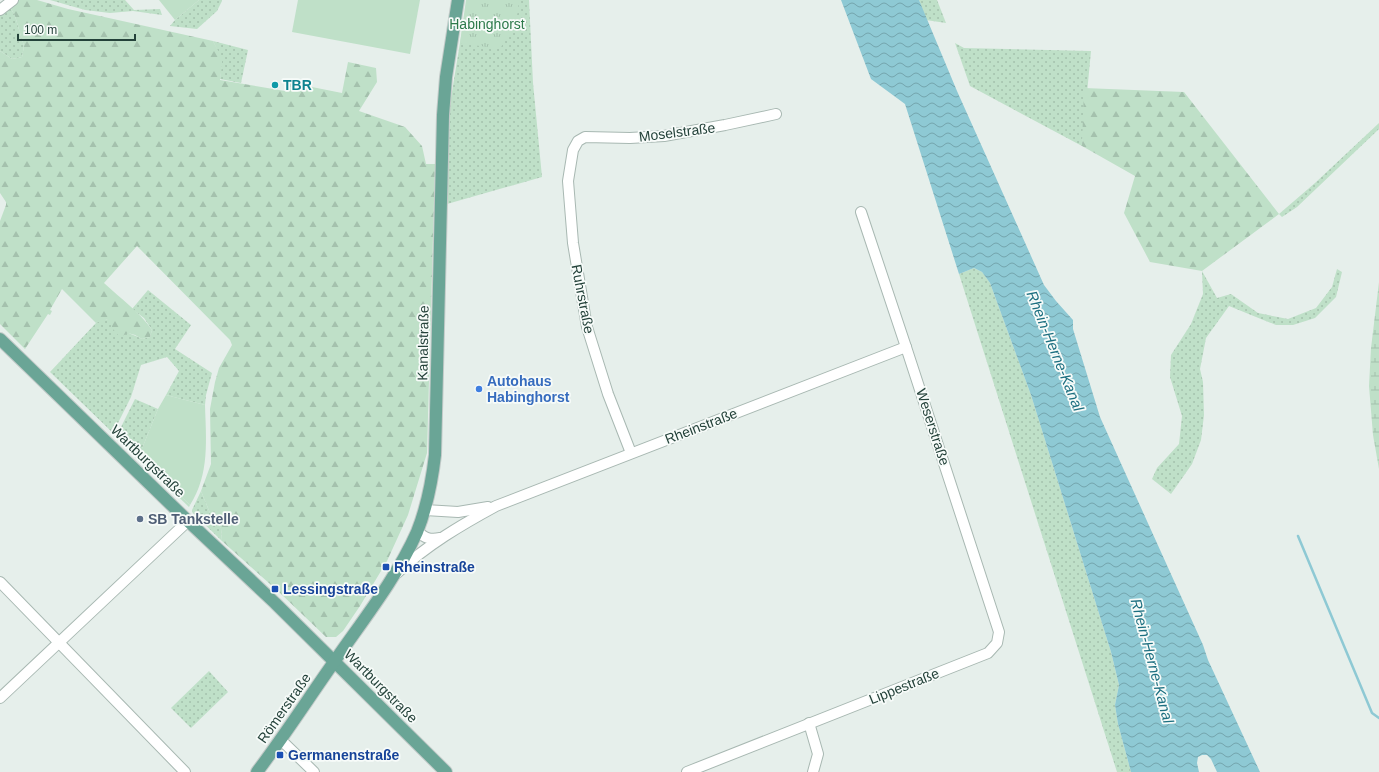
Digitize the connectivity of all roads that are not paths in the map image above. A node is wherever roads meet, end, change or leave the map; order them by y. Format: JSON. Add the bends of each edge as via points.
{"nodes":[{"id":1,"x":13,"y":0,"type":"edge"},
{"id":2,"x":458,"y":0,"type":"edge"},
{"id":3,"x":0,"y":10,"type":"edge"},
{"id":4,"x":776,"y":114,"type":"dead end"},
{"id":5,"x":578,"y":141,"type":"joint"},
{"id":6,"x":861,"y":212,"type":"dead end"},
{"id":7,"x":1,"y":343,"type":"edge"},
{"id":8,"x":906,"y":346,"type":"junction"},
{"id":9,"x":631,"y":453,"type":"junction"},
{"id":10,"x":496,"y":506,"type":"junction"},
{"id":11,"x":425,"y":510,"type":"junction"},
{"id":12,"x":188,"y":521,"type":"junction"},
{"id":13,"x":417,"y":531,"type":"junction"},
{"id":14,"x":440,"y":538,"type":"junction"},
{"id":15,"x":392,"y":578,"type":"junction"},
{"id":16,"x":0,"y":582,"type":"edge"},
{"id":17,"x":59,"y":642,"type":"junction"},
{"id":18,"x":997,"y":643,"type":"joint"},
{"id":19,"x":335,"y":661,"type":"junction"},
{"id":20,"x":0,"y":698,"type":"edge"},
{"id":21,"x":809,"y":724,"type":"junction"},
{"id":22,"x":281,"y":740,"type":"junction"},
{"id":23,"x":185,"y":772,"type":"edge"},
{"id":24,"x":257,"y":772,"type":"edge"},
{"id":25,"x":314,"y":772,"type":"edge"},
{"id":26,"x":446,"y":772,"type":"edge"},
{"id":27,"x":687,"y":772,"type":"edge"},
{"id":28,"x":813,"y":772,"type":"edge"}],
"edges":[{"from":1,"to":3,"type":"street"},
{"from":2,"to":11,"type":"main road","name":"Kanalstraße","via":[[443,115],[435,455]]},
{"from":4,"to":5,"type":"street","name":"Moselstraße","via":[[664,136],[585,137]]},
{"from":5,"to":9,"type":"street","name":"Ruhrstraße","via":[[568,181],[573,243],[587,327],[608,394]]},
{"from":6,"to":8,"type":"street","name":"Weserstraße"},
{"from":7,"to":12,"type":"main road","name":"Wartburgstraße"},
{"from":8,"to":9,"type":"street","name":"Rheinstraße"},
{"from":8,"to":18,"type":"street","name":"Weserstraße","via":[[999,632]]},
{"from":9,"to":10,"type":"street","name":"Rheinstraße"},
{"from":10,"to":11,"type":"street","name":"Rheinstraße","via":[[458,512]]},
{"from":10,"to":14,"type":"street","name":"Rheinstraße"},
{"from":11,"to":13,"type":"main road","name":"Kanalstraße"},
{"from":12,"to":17,"type":"street"},
{"from":12,"to":19,"type":"main road","name":"Wartburgstraße"},
{"from":13,"to":14,"type":"street","via":[[425,538]]},
{"from":13,"to":15,"type":"main road","name":"Kanalstraße"},
{"from":14,"to":15,"type":"street","name":"Rheinstraße"},
{"from":15,"to":19,"type":"main road","name":"Kanalstraße"},
{"from":16,"to":17,"type":"street"},
{"from":17,"to":20,"type":"street"},
{"from":17,"to":23,"type":"street"},
{"from":18,"to":21,"type":"street","name":"Lippestraße","via":[[988,653]]},
{"from":19,"to":22,"type":"main road","name":"Römerstraße"},
{"from":19,"to":26,"type":"main road","name":"Wartburgstraße"},
{"from":21,"to":27,"type":"street","name":"Lippestraße"},
{"from":21,"to":28,"type":"street","via":[[818,754]]},
{"from":22,"to":24,"type":"main road","name":"Römerstraße"},
{"from":22,"to":25,"type":"street"}]}
